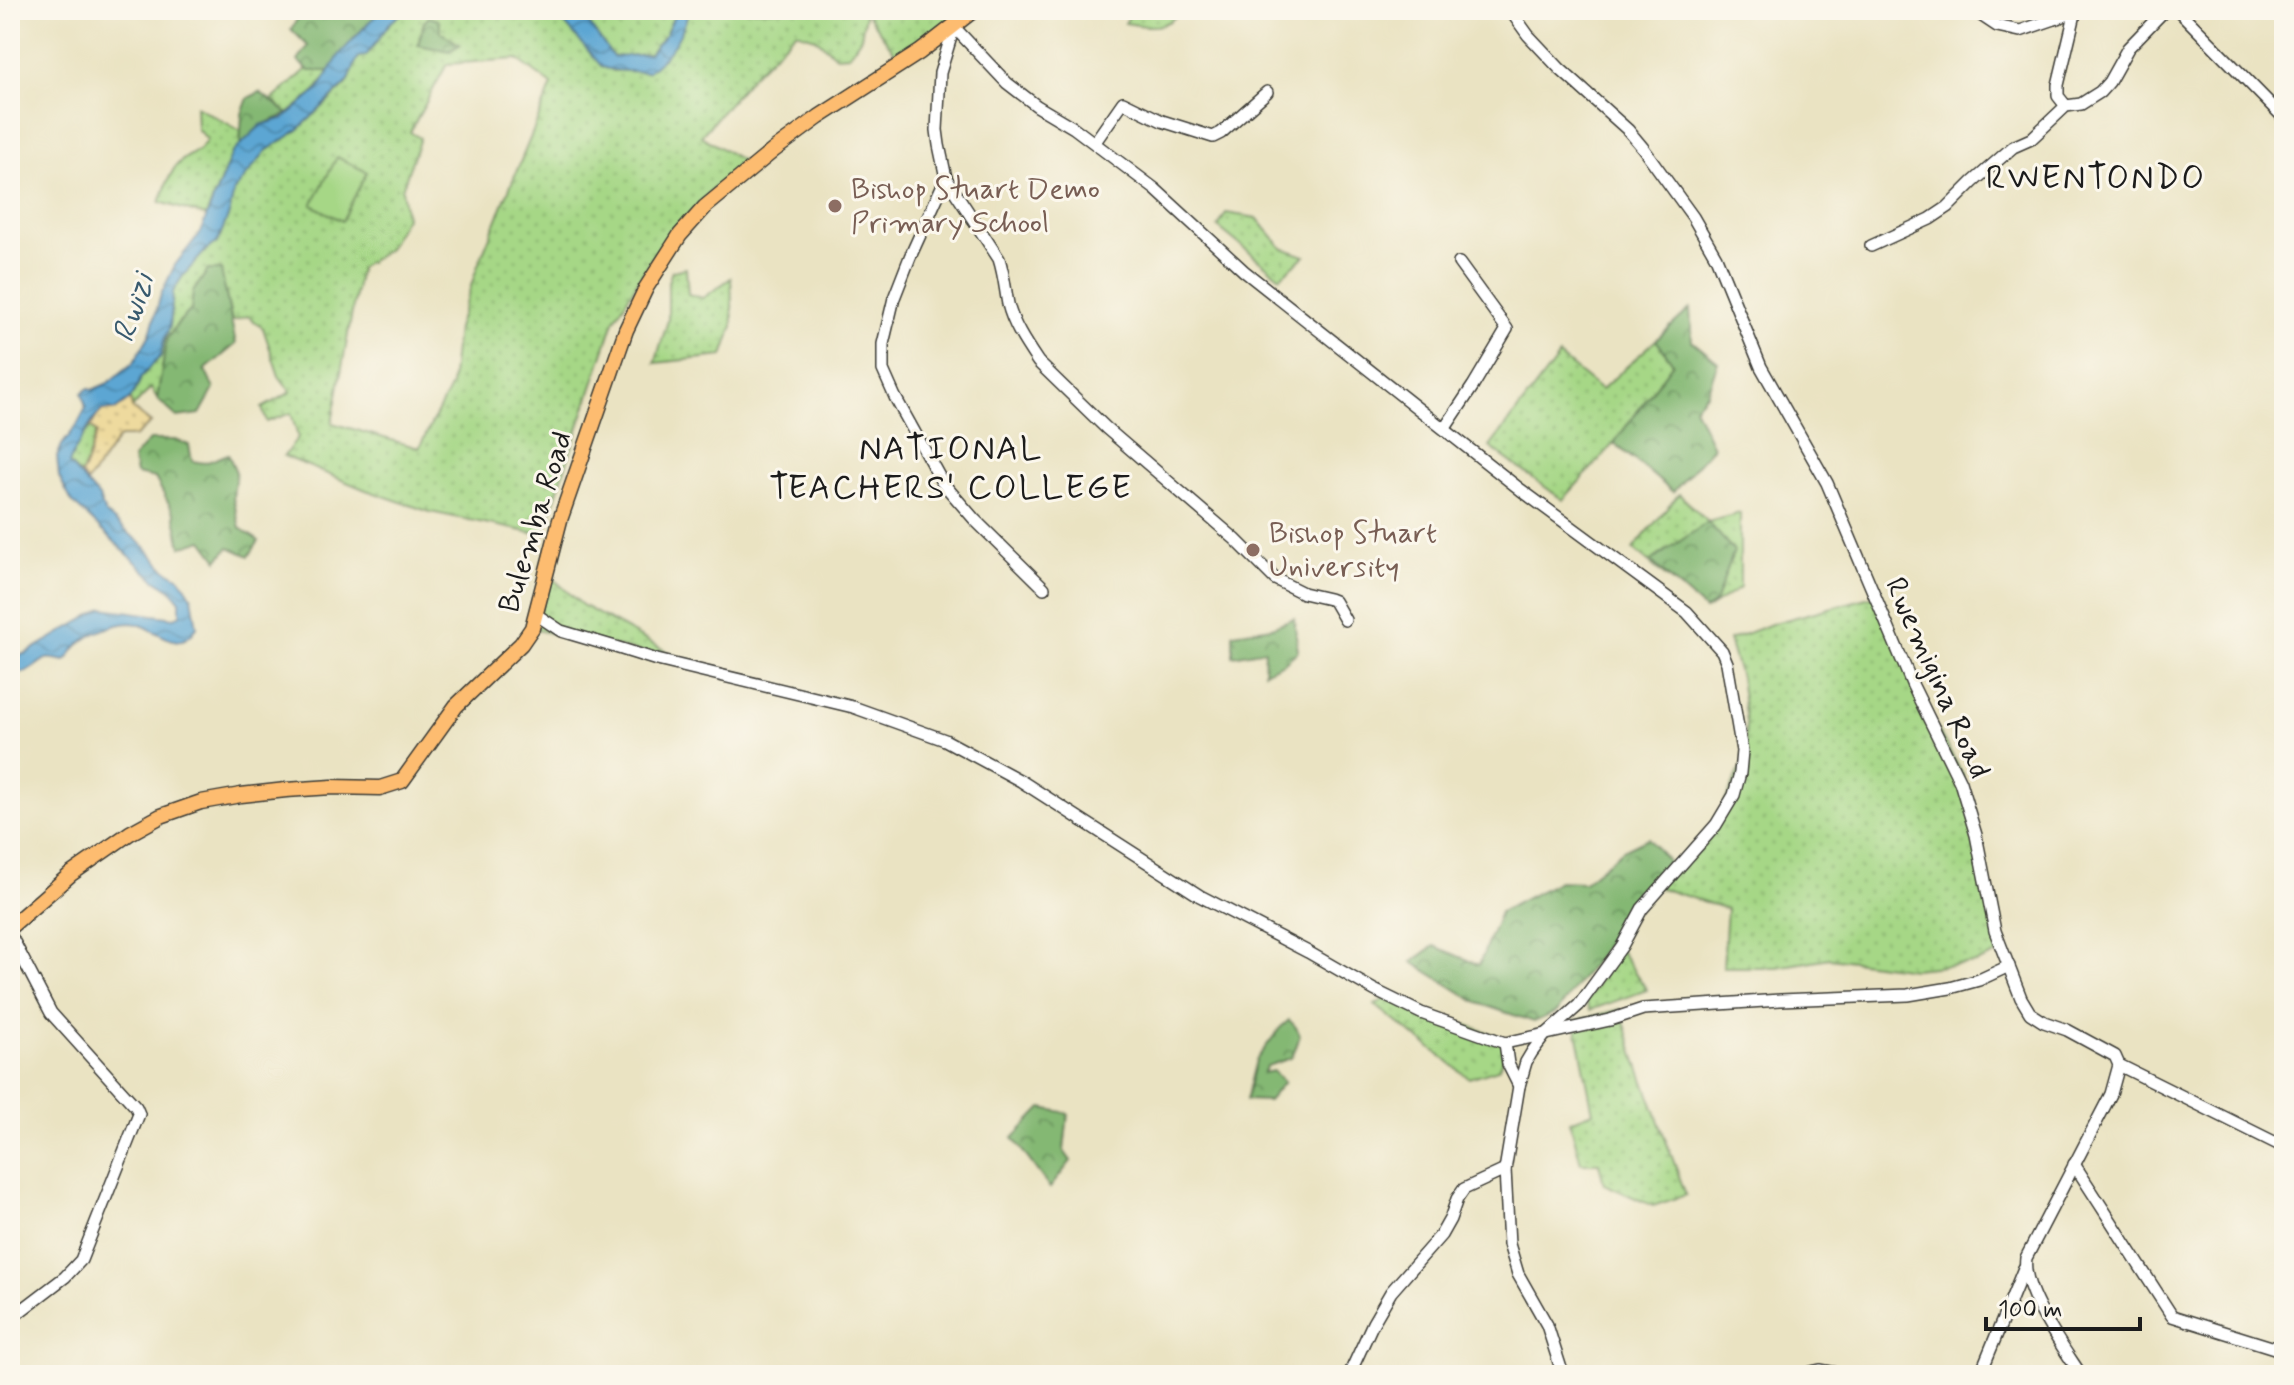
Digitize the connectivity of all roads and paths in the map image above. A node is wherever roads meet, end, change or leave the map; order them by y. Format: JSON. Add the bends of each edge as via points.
{"nodes":[{"id":1,"x":974,"y":10,"type":"edge"},
{"id":2,"x":1510,"y":10,"type":"edge"},
{"id":3,"x":1973,"y":10,"type":"edge"},
{"id":4,"x":2165,"y":10,"type":"edge"},
{"id":5,"x":2178,"y":10,"type":"edge"},
{"id":6,"x":2076,"y":11,"type":"edge"},
{"id":7,"x":954,"y":27,"type":"junction"},
{"id":8,"x":1267,"y":92,"type":"dead end"},
{"id":9,"x":2066,"y":106,"type":"junction"},
{"id":10,"x":2284,"y":118,"type":"edge"},
{"id":11,"x":1095,"y":142,"type":"junction"},
{"id":12,"x":946,"y":178,"type":"junction"},
{"id":13,"x":1871,"y":246,"type":"dead end"},
{"id":14,"x":1459,"y":263,"type":"dead end"},
{"id":15,"x":1445,"y":428,"type":"junction"},
{"id":16,"x":1044,"y":588,"type":"dead end"},
{"id":17,"x":537,"y":615,"type":"junction"},
{"id":18,"x":1345,"y":620,"type":"dead end"},
{"id":19,"x":10,"y":927,"type":"edge"},
{"id":20,"x":10,"y":934,"type":"edge"},
{"id":21,"x":2009,"y":966,"type":"junction"},
{"id":22,"x":1544,"y":1036,"type":"junction"},
{"id":23,"x":1505,"y":1043,"type":"junction"},
{"id":24,"x":2119,"y":1065,"type":"junction"},
{"id":25,"x":1519,"y":1086,"type":"junction"},
{"id":26,"x":2284,"y":1147,"type":"edge"},
{"id":27,"x":2074,"y":1164,"type":"junction"},
{"id":28,"x":1505,"y":1170,"type":"junction"},
{"id":29,"x":2024,"y":1268,"type":"junction"},
{"id":30,"x":10,"y":1319,"type":"edge"},
{"id":31,"x":2284,"y":1351,"type":"edge"},
{"id":32,"x":1349,"y":1375,"type":"edge"},
{"id":33,"x":1563,"y":1375,"type":"edge"},
{"id":34,"x":1809,"y":1375,"type":"edge"},
{"id":35,"x":1847,"y":1375,"type":"edge"},
{"id":36,"x":1980,"y":1375,"type":"edge"},
{"id":37,"x":2081,"y":1375,"type":"edge"}],
"edges":[{"from":1,"to":7,"type":"main road","name":"Bulemba Road"},
{"from":2,"to":21,"type":"street","name":"Rwemigina Road","via":[[1560,69],[1628,130],[1682,200],[1716,257],[1761,367],[1827,483],[1960,782],[1995,931]]},
{"from":3,"to":6,"type":"street","via":[[1997,26],[2020,31]]},
{"from":4,"to":9,"type":"street","via":[[2128,48],[2100,92]]},
{"from":5,"to":10,"type":"street"},
{"from":6,"to":9,"type":"street","via":[[2058,85]]},
{"from":7,"to":11,"type":"street","via":[[1007,83]]},
{"from":7,"to":12,"type":"street","via":[[942,65],[937,116]]},
{"from":7,"to":17,"type":"main road","name":"Bulemba Road","via":[[774,150],[705,207],[680,235],[626,330],[560,520]]},
{"from":8,"to":11,"type":"street","via":[[1213,137],[1123,102]]},
{"from":9,"to":13,"type":"street","via":[[1948,207]]},
{"from":11,"to":15,"type":"street","via":[[1244,271]]},
{"from":12,"to":16,"type":"street","via":[[894,298],[883,370],[942,482]]},
{"from":12,"to":18,"type":"street","via":[[999,259],[1011,314],[1038,362],[1275,579],[1334,601]]},
{"from":14,"to":15,"type":"street","via":[[1507,329]]},
{"from":15,"to":22,"type":"street","via":[[1701,626],[1722,651],[1734,700],[1742,751],[1734,795],[1724,813],[1642,909],[1579,1005]]},
{"from":17,"to":19,"type":"main road","name":"Bulemba Road","via":[[521,644],[446,717],[402,781],[380,788],[241,795],[161,816],[71,874]]},
{"from":17,"to":23,"type":"street","via":[[561,631],[853,707],[945,740],[1021,781],[1200,896],[1410,1008]]},
{"from":20,"to":30,"type":"street","via":[[51,1013],[139,1114],[81,1260]]},
{"from":21,"to":22,"type":"street","via":[[1979,980],[1908,995],[1643,1009]]},
{"from":21,"to":24,"type":"street","name":"Rwemigina Road","via":[[2030,1013],[2107,1051]]},
{"from":22,"to":23,"type":"street"},
{"from":22,"to":25,"type":"street","via":[[1526,1062]]},
{"from":23,"to":25,"type":"street"},
{"from":24,"to":26,"type":"street","name":"Rwemigina Road"},
{"from":24,"to":27,"type":"street","via":[[2111,1094]]},
{"from":25,"to":28,"type":"street"},
{"from":27,"to":29,"type":"street"},
{"from":27,"to":31,"type":"street","via":[[2172,1316]]},
{"from":28,"to":32,"type":"street","via":[[1464,1189],[1441,1235],[1391,1292]]},
{"from":28,"to":33,"type":"street","via":[[1513,1261],[1547,1325]]},
{"from":29,"to":36,"type":"street"},
{"from":29,"to":37,"type":"street","via":[[2047,1321]]},
{"from":34,"to":35,"type":"street","via":[[1820,1370]]}]}
